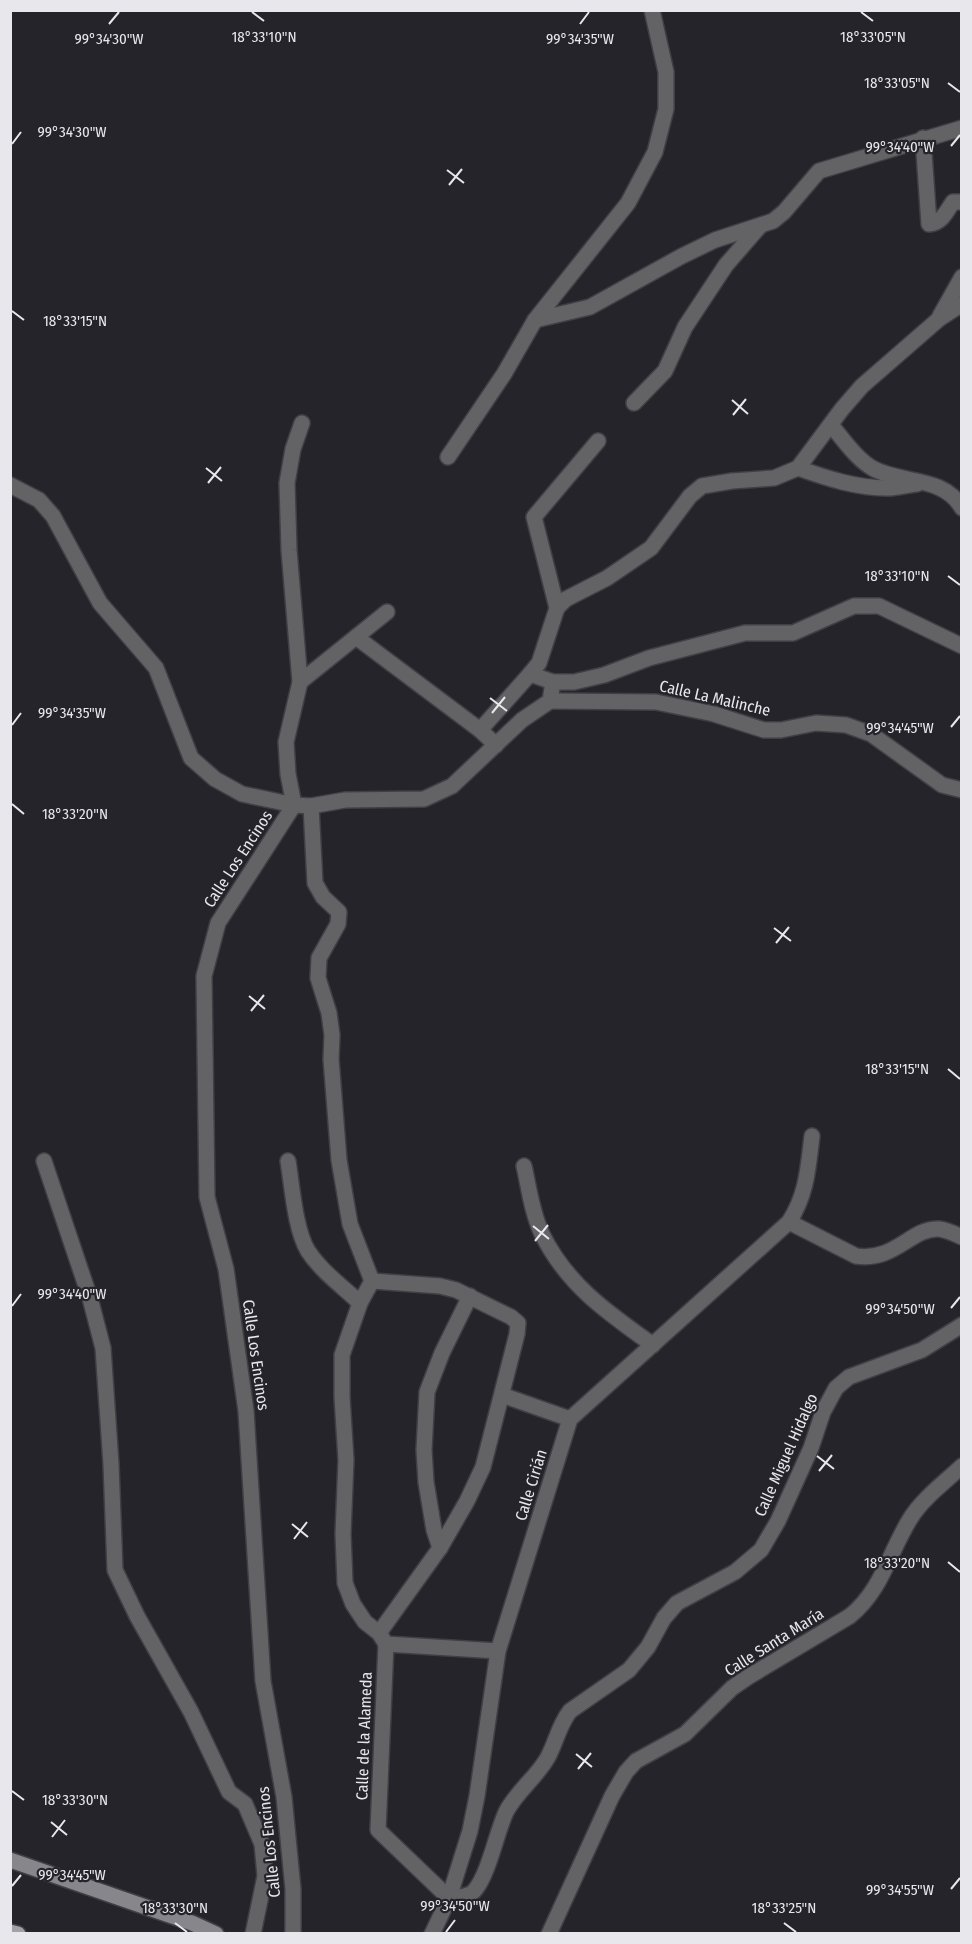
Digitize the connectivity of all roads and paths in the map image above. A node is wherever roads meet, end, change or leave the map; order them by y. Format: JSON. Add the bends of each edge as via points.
{"nodes":[{"id":1,"x":652,"y":10,"type":"edge"},
{"id":2,"x":962,"y":128,"type":"edge"},
{"id":3,"x":923,"y":138,"type":"junction"},
{"id":4,"x":962,"y":202,"type":"edge"},
{"id":5,"x":760,"y":226,"type":"junction"},
{"id":6,"x":962,"y":277,"type":"edge"},
{"id":7,"x":962,"y":304,"type":"edge"},
{"id":8,"x":939,"y":319,"type":"junction"},
{"id":9,"x":535,"y":320,"type":"junction"},
{"id":10,"x":634,"y":403,"type":"dead end"},
{"id":11,"x":302,"y":423,"type":"dead end"},
{"id":12,"x":831,"y":425,"type":"junction"},
{"id":13,"x":598,"y":441,"type":"dead end"},
{"id":14,"x":448,"y":457,"type":"dead end"},
{"id":15,"x":798,"y":468,"type":"junction"},
{"id":16,"x":923,"y":483,"type":"junction"},
{"id":17,"x":10,"y":485,"type":"edge"},
{"id":18,"x":962,"y":508,"type":"edge"},
{"id":19,"x":556,"y":609,"type":"junction"},
{"id":20,"x":387,"y":612,"type":"dead end"},
{"id":21,"x":356,"y":637,"type":"junction"},
{"id":22,"x":962,"y":645,"type":"edge"},
{"id":23,"x":530,"y":674,"type":"junction"},
{"id":24,"x":300,"y":682,"type":"junction"},
{"id":25,"x":553,"y":682,"type":"junction"},
{"id":26,"x":550,"y":701,"type":"junction"},
{"id":27,"x":480,"y":730,"type":"junction"},
{"id":28,"x":496,"y":745,"type":"junction"},
{"id":29,"x":962,"y":790,"type":"edge"},
{"id":30,"x":294,"y":805,"type":"junction"},
{"id":31,"x":310,"y":806,"type":"junction"},
{"id":32,"x":812,"y":1136,"type":"dead end"},
{"id":33,"x":44,"y":1161,"type":"dead end"},
{"id":34,"x":288,"y":1161,"type":"dead end"},
{"id":35,"x":524,"y":1166,"type":"dead end"},
{"id":36,"x":789,"y":1222,"type":"junction"},
{"id":37,"x":962,"y":1237,"type":"edge"},
{"id":38,"x":372,"y":1281,"type":"junction"},
{"id":39,"x":470,"y":1296,"type":"junction"},
{"id":40,"x":360,"y":1303,"type":"junction"},
{"id":41,"x":962,"y":1325,"type":"edge"},
{"id":42,"x":652,"y":1345,"type":"junction"},
{"id":43,"x":502,"y":1395,"type":"junction"},
{"id":44,"x":570,"y":1419,"type":"junction"},
{"id":45,"x":962,"y":1466,"type":"edge"},
{"id":46,"x":440,"y":1548,"type":"junction"},
{"id":47,"x":383,"y":1639,"type":"junction"},
{"id":48,"x":498,"y":1651,"type":"junction"},
{"id":49,"x":10,"y":1860,"type":"edge"},
{"id":50,"x":449,"y":1898,"type":"junction"},
{"id":51,"x":10,"y":1932,"type":"edge"},
{"id":52,"x":18,"y":1934,"type":"edge"},
{"id":53,"x":216,"y":1934,"type":"edge"},
{"id":54,"x":253,"y":1934,"type":"edge"},
{"id":55,"x":294,"y":1934,"type":"edge"},
{"id":56,"x":432,"y":1934,"type":"edge"},
{"id":57,"x":549,"y":1934,"type":"edge"}],
"edges":[{"from":1,"to":9,"type":"street","via":[[666,72],[666,109],[655,152],[628,203]]},
{"from":2,"to":3,"type":"street"},
{"from":3,"to":4,"type":"street","via":[[929,224],[941,220],[953,202]]},
{"from":3,"to":5,"type":"street","via":[[819,171],[784,212]]},
{"from":5,"to":9,"type":"street","via":[[715,240],[590,308]]},
{"from":5,"to":10,"type":"street","via":[[726,265],[685,327],[665,370]]},
{"from":6,"to":8,"type":"street"},
{"from":7,"to":8,"type":"street"},
{"from":8,"to":12,"type":"street","via":[[862,386]]},
{"from":9,"to":14,"type":"street"},
{"from":11,"to":24,"type":"street","via":[[287,483]]},
{"from":12,"to":15,"type":"street"},
{"from":12,"to":16,"type":"street","via":[[873,468]]},
{"from":13,"to":19,"type":"street","via":[[534,518]]},
{"from":15,"to":16,"type":"street","via":[[824,477],[888,488]]},
{"from":15,"to":19,"type":"street","via":[[774,478],[702,486],[651,548],[607,578],[566,599]]},
{"from":16,"to":18,"type":"street","via":[[941,487]]},
{"from":17,"to":30,"type":"street","via":[[39,500],[53,516],[100,603],[156,668],[191,758],[242,794]]},
{"from":19,"to":23,"type":"street","via":[[539,663]]},
{"from":20,"to":21,"type":"street"},
{"from":21,"to":24,"type":"street"},
{"from":21,"to":27,"type":"street"},
{"from":22,"to":25,"type":"street","via":[[879,606],[854,606],[793,633],[745,633],[574,682]]},
{"from":23,"to":25,"type":"street"},
{"from":23,"to":27,"type":"street"},
{"from":24,"to":30,"type":"street","via":[[286,742]]},
{"from":25,"to":26,"type":"street"},
{"from":26,"to":28,"type":"street"},
{"from":26,"to":29,"type":"street","name":"Calle La Malinche","via":[[656,702],[764,730],[816,723],[846,724],[871,734],[942,785]]},
{"from":27,"to":28,"type":"street"},
{"from":28,"to":31,"type":"street","via":[[452,786],[424,799],[345,800]]},
{"from":30,"to":31,"type":"street"},
{"from":30,"to":55,"type":"street","name":"Calle Los Encinos","via":[[218,923],[204,976],[207,1197],[226,1269],[246,1411],[263,1681],[284,1797]]},
{"from":31,"to":38,"type":"street","via":[[315,883],[339,912],[338,924],[319,958],[318,978],[332,1035],[339,1160],[350,1224]]},
{"from":32,"to":36,"type":"street","via":[[805,1188],[800,1206]]},
{"from":33,"to":54,"type":"street","via":[[103,1348],[115,1570],[229,1792],[245,1804],[262,1844],[264,1876]]},
{"from":34,"to":40,"type":"street","via":[[300,1231],[308,1250]]},
{"from":35,"to":42,"type":"street","via":[[542,1233],[569,1277],[594,1302]]},
{"from":36,"to":37,"type":"street","via":[[856,1256],[868,1258],[880,1256],[929,1230],[941,1229]]},
{"from":36,"to":42,"type":"street"},
{"from":38,"to":39,"type":"street","via":[[440,1286]]},
{"from":38,"to":40,"type":"street"},
{"from":39,"to":43,"type":"street","via":[[518,1323]]},
{"from":39,"to":46,"type":"street","via":[[427,1392],[426,1482]]},
{"from":40,"to":47,"type":"street","via":[[342,1355],[345,1583],[353,1605]]},
{"from":41,"to":50,"type":"street","name":"Calle Miguel Hidalgo","via":[[922,1350],[849,1377],[836,1388],[761,1550],[735,1572],[677,1603],[629,1670],[570,1711],[549,1755],[507,1810],[475,1891]]},
{"from":42,"to":44,"type":"street"},
{"from":43,"to":44,"type":"street"},
{"from":43,"to":46,"type":"street","via":[[483,1467]]},
{"from":44,"to":48,"type":"street","name":"Calle Cirián"},
{"from":45,"to":57,"type":"street","name":"Calle Santa María","via":[[910,1517],[864,1605],[732,1688],[685,1734],[636,1761],[626,1772]]},
{"from":46,"to":47,"type":"street"},
{"from":47,"to":48,"type":"street"},
{"from":47,"to":50,"type":"street","name":"Calle de la Alameda","via":[[378,1830]]},
{"from":48,"to":50,"type":"street","name":"Calle Cirián","via":[[477,1796]]},
{"from":49,"to":53,"type":"street"},
{"from":50,"to":56,"type":"street","name":"Calle Cirián"},
{"from":51,"to":52,"type":"main road"}]}
